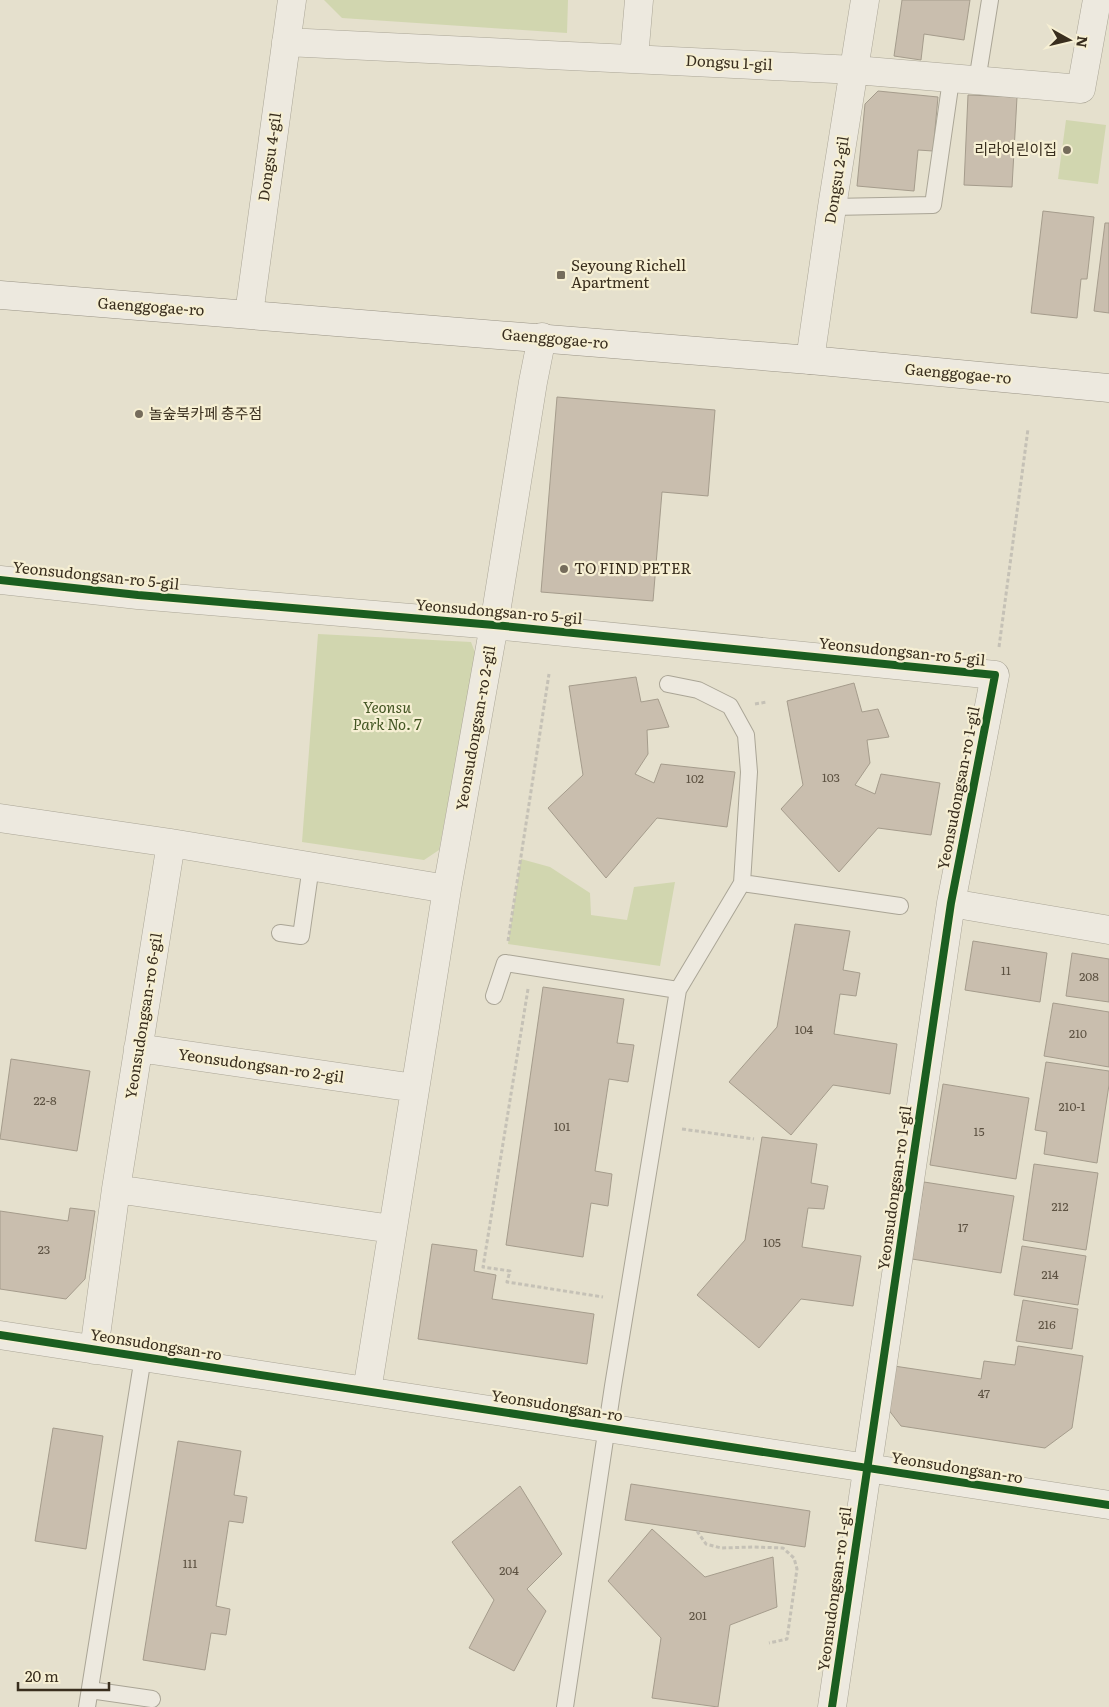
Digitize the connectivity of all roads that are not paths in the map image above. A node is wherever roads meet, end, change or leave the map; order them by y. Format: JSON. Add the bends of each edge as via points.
{"nodes":[{"id":1,"x":292,"y":0,"type":"edge"},
{"id":2,"x":639,"y":0,"type":"edge"},
{"id":3,"x":865,"y":0,"type":"edge"},
{"id":4,"x":990,"y":0,"type":"edge"},
{"id":5,"x":1096,"y":0,"type":"edge"},
{"id":6,"x":286,"y":42,"type":"junction"},
{"id":7,"x":634,"y":58,"type":"junction"},
{"id":8,"x":854,"y":70,"type":"junction"},
{"id":9,"x":964,"y":80,"type":"junction"},
{"id":10,"x":832,"y":207,"type":"junction"},
{"id":11,"x":0,"y":295,"type":"edge"},
{"id":12,"x":249,"y":314,"type":"junction"},
{"id":13,"x":542,"y":337,"type":"junction"},
{"id":14,"x":810,"y":360,"type":"junction"},
{"id":15,"x":1109,"y":388,"type":"edge"},
{"id":16,"x":0,"y":580,"type":"edge"},
{"id":17,"x":494,"y":624,"type":"junction"},
{"id":18,"x":995,"y":675,"type":"joint"},
{"id":19,"x":668,"y":684,"type":"dead end"},
{"id":20,"x":0,"y":818,"type":"edge"},
{"id":21,"x":171,"y":842,"type":"junction"},
{"id":22,"x":311,"y":866,"type":"junction"},
{"id":23,"x":742,"y":883,"type":"junction"},
{"id":24,"x":447,"y":889,"type":"junction"},
{"id":25,"x":951,"y":903,"type":"junction"},
{"id":26,"x":900,"y":906,"type":"dead end"},
{"id":27,"x":1109,"y":930,"type":"edge"},
{"id":28,"x":280,"y":933,"type":"dead end"},
{"id":29,"x":678,"y":990,"type":"junction"},
{"id":30,"x":494,"y":996,"type":"dead end"},
{"id":31,"x":138,"y":1048,"type":"junction"},
{"id":32,"x":414,"y":1088,"type":"junction"},
{"id":33,"x":116,"y":1189,"type":"junction"},
{"id":34,"x":392,"y":1230,"type":"junction"},
{"id":35,"x":0,"y":1336,"type":"edge"},
{"id":36,"x":94,"y":1350,"type":"junction"},
{"id":37,"x":143,"y":1357,"type":"junction"},
{"id":38,"x":367,"y":1391,"type":"junction"},
{"id":39,"x":606,"y":1428,"type":"junction"},
{"id":40,"x":867,"y":1468,"type":"junction"},
{"id":41,"x":1109,"y":1505,"type":"edge"},
{"id":42,"x":90,"y":1690,"type":"junction"},
{"id":43,"x":152,"y":1698,"type":"dead end"},
{"id":44,"x":87,"y":1707,"type":"edge"},
{"id":45,"x":565,"y":1707,"type":"edge"},
{"id":46,"x":832,"y":1707,"type":"edge"}],
"edges":[{"from":1,"to":6,"type":"street","name":"Dongsu 4-gil"},
{"from":2,"to":7,"type":"street"},
{"from":3,"to":8,"type":"street","name":"Dongsu 2-gil"},
{"from":4,"to":9,"type":"lane"},
{"from":5,"to":9,"type":"street","name":"Dongsu 1-gil","via":[[1081,90]]},
{"from":6,"to":7,"type":"street","name":"Dongsu 1-gil"},
{"from":6,"to":12,"type":"street","name":"Dongsu 4-gil"},
{"from":7,"to":8,"type":"street","name":"Dongsu 1-gil"},
{"from":8,"to":9,"type":"street","name":"Dongsu 1-gil"},
{"from":8,"to":10,"type":"street","name":"Dongsu 2-gil"},
{"from":9,"to":10,"type":"lane","via":[[933,205]]},
{"from":10,"to":14,"type":"street","name":"Dongsu 2-gil"},
{"from":11,"to":12,"type":"street","name":"Gaenggogae-ro"},
{"from":12,"to":13,"type":"street","name":"Gaenggogae-ro"},
{"from":13,"to":14,"type":"street","name":"Gaenggogae-ro"},
{"from":13,"to":17,"type":"street","name":"Yeonsudongsan-ro 2-gil"},
{"from":14,"to":15,"type":"street","name":"Gaenggogae-ro"},
{"from":16,"to":17,"type":"street","name":"Yeonsudongsan-ro 5-gil","via":[[138,595]]},
{"from":17,"to":18,"type":"street","name":"Yeonsudongsan-ro 5-gil"},
{"from":17,"to":24,"type":"street","name":"Yeonsudongsan-ro 2-gil"},
{"from":18,"to":25,"type":"street","name":"Yeonsudongsan-ro 1-gil"},
{"from":19,"to":23,"type":"lane","via":[[698,690],[730,706],[746,735],[749,772]]},
{"from":20,"to":21,"type":"street"},
{"from":21,"to":22,"type":"street"},
{"from":21,"to":31,"type":"street","name":"Yeonsudongsan-ro 6-gil"},
{"from":22,"to":24,"type":"street"},
{"from":22,"to":28,"type":"lane","via":[[301,936]]},
{"from":23,"to":26,"type":"lane"},
{"from":23,"to":29,"type":"lane"},
{"from":24,"to":32,"type":"street","name":"Yeonsudongsan-ro 2-gil"},
{"from":25,"to":27,"type":"street"},
{"from":25,"to":40,"type":"street","name":"Yeonsudongsan-ro 1-gil"},
{"from":29,"to":30,"type":"lane","via":[[505,963]]},
{"from":29,"to":39,"type":"lane"},
{"from":31,"to":32,"type":"street","name":"Yeonsudongsan-ro 2-gil"},
{"from":31,"to":33,"type":"street","name":"Yeonsudongsan-ro 6-gil"},
{"from":32,"to":34,"type":"street","name":"Yeonsudongsan-ro 2-gil"},
{"from":33,"to":34,"type":"street"},
{"from":33,"to":36,"type":"street","name":"Yeonsudongsan-ro 6-gil"},
{"from":34,"to":38,"type":"street","name":"Yeonsudongsan-ro 2-gil"},
{"from":35,"to":36,"type":"street","name":"Yeonsudongsan-ro"},
{"from":36,"to":37,"type":"street","name":"Yeonsudongsan-ro"},
{"from":37,"to":38,"type":"street","name":"Yeonsudongsan-ro"},
{"from":37,"to":42,"type":"lane"},
{"from":38,"to":39,"type":"street","name":"Yeonsudongsan-ro"},
{"from":39,"to":40,"type":"street","name":"Yeonsudongsan-ro"},
{"from":39,"to":45,"type":"lane"},
{"from":40,"to":41,"type":"street","name":"Yeonsudongsan-ro"},
{"from":40,"to":46,"type":"street","name":"Yeonsudongsan-ro 1-gil"},
{"from":42,"to":43,"type":"lane"},
{"from":42,"to":44,"type":"lane"}]}
